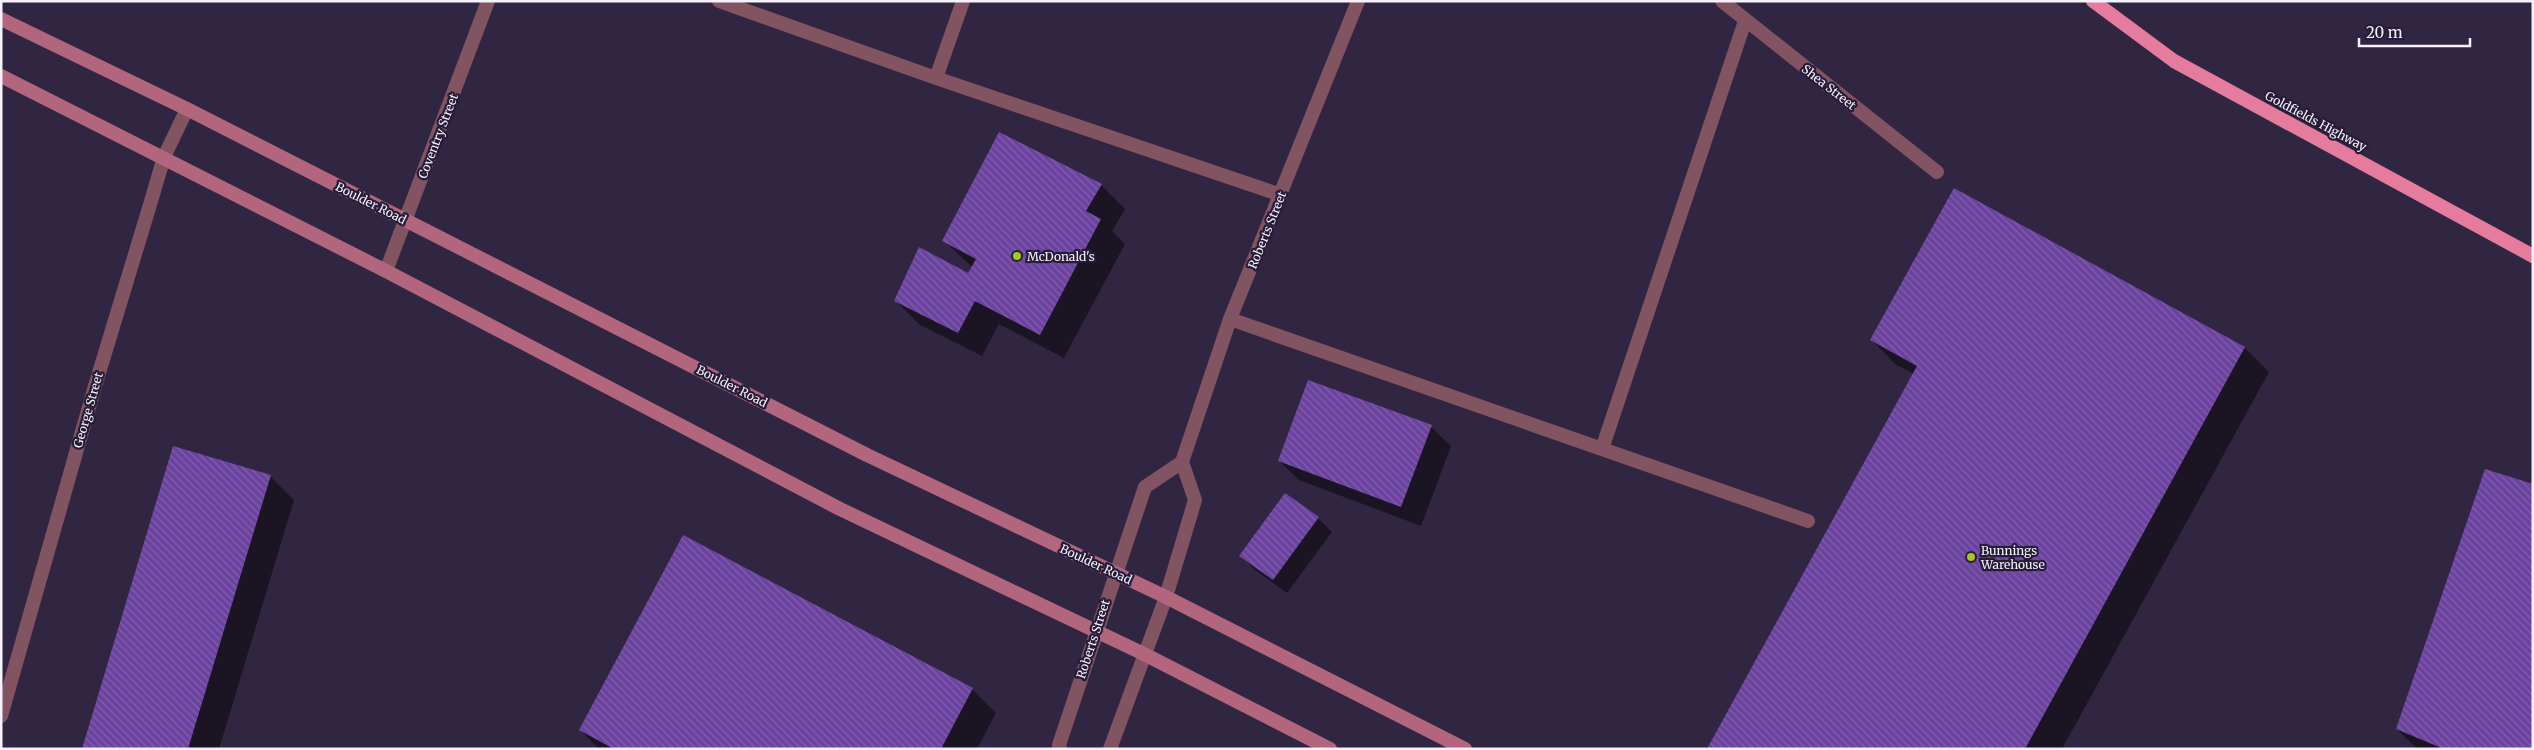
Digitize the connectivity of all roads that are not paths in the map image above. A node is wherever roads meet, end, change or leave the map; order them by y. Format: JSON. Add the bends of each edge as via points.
{"nodes":[{"id":1,"x":488,"y":1,"type":"edge"},
{"id":2,"x":718,"y":1,"type":"edge"},
{"id":3,"x":963,"y":1,"type":"edge"},
{"id":4,"x":1358,"y":1,"type":"edge"},
{"id":5,"x":1722,"y":1,"type":"edge"},
{"id":6,"x":2093,"y":1,"type":"edge"},
{"id":7,"x":1,"y":19,"type":"edge"},
{"id":8,"x":1745,"y":21,"type":"junction"},
{"id":9,"x":1,"y":76,"type":"edge"},
{"id":10,"x":936,"y":78,"type":"junction"},
{"id":11,"x":187,"y":110,"type":"junction"},
{"id":12,"x":164,"y":157,"type":"junction"},
{"id":13,"x":1937,"y":172,"type":"dead end"},
{"id":14,"x":1281,"y":195,"type":"junction"},
{"id":15,"x":406,"y":220,"type":"junction"},
{"id":16,"x":2533,"y":256,"type":"edge"},
{"id":17,"x":386,"y":270,"type":"junction"},
{"id":18,"x":1230,"y":320,"type":"junction"},
{"id":19,"x":1602,"y":450,"type":"junction"},
{"id":20,"x":1182,"y":462,"type":"junction"},
{"id":21,"x":1808,"y":521,"type":"dead end"},
{"id":22,"x":1115,"y":573,"type":"junction"},
{"id":23,"x":1166,"y":597,"type":"junction"},
{"id":24,"x":1095,"y":631,"type":"junction"},
{"id":25,"x":1144,"y":654,"type":"junction"},
{"id":26,"x":1,"y":716,"type":"edge"},
{"id":27,"x":1060,"y":749,"type":"edge"},
{"id":28,"x":1110,"y":749,"type":"edge"},
{"id":29,"x":1330,"y":749,"type":"edge"},
{"id":30,"x":1465,"y":749,"type":"edge"}],
"edges":[{"from":1,"to":15,"type":"street","name":"Coventry Street"},
{"from":2,"to":10,"type":"street"},
{"from":3,"to":10,"type":"street"},
{"from":4,"to":14,"type":"street","name":"Roberts Street"},
{"from":5,"to":8,"type":"street","name":"Shea Street"},
{"from":6,"to":16,"type":"highway","name":"Goldfields Highway","via":[[2174,61]]},
{"from":7,"to":11,"type":"main road","name":"Boulder Road"},
{"from":8,"to":13,"type":"street","name":"Shea Street"},
{"from":8,"to":19,"type":"street"},
{"from":9,"to":12,"type":"main road"},
{"from":10,"to":14,"type":"street"},
{"from":11,"to":12,"type":"street","name":"George Street"},
{"from":11,"to":15,"type":"main road","name":"Boulder Road"},
{"from":12,"to":17,"type":"main road"},
{"from":12,"to":26,"type":"street","name":"George Street","via":[[94,386]]},
{"from":14,"to":18,"type":"street","name":"Roberts Street"},
{"from":15,"to":17,"type":"street","name":"Coventry Street"},
{"from":15,"to":22,"type":"main road","name":"Boulder Road","via":[[867,455]]},
{"from":17,"to":24,"type":"main road","via":[[840,509]]},
{"from":18,"to":19,"type":"street"},
{"from":18,"to":20,"type":"street","name":"Roberts Street"},
{"from":19,"to":21,"type":"street"},
{"from":20,"to":22,"type":"street","name":"Roberts Street","via":[[1145,487]]},
{"from":20,"to":23,"type":"street","via":[[1195,500]]},
{"from":22,"to":23,"type":"main road","name":"Boulder Road"},
{"from":22,"to":24,"type":"street","name":"Roberts Street"},
{"from":23,"to":25,"type":"street"},
{"from":23,"to":30,"type":"main road","name":"Boulder Road"},
{"from":24,"to":25,"type":"main road"},
{"from":24,"to":27,"type":"street","name":"Roberts Street"},
{"from":25,"to":28,"type":"street"},
{"from":25,"to":29,"type":"main road"}]}
